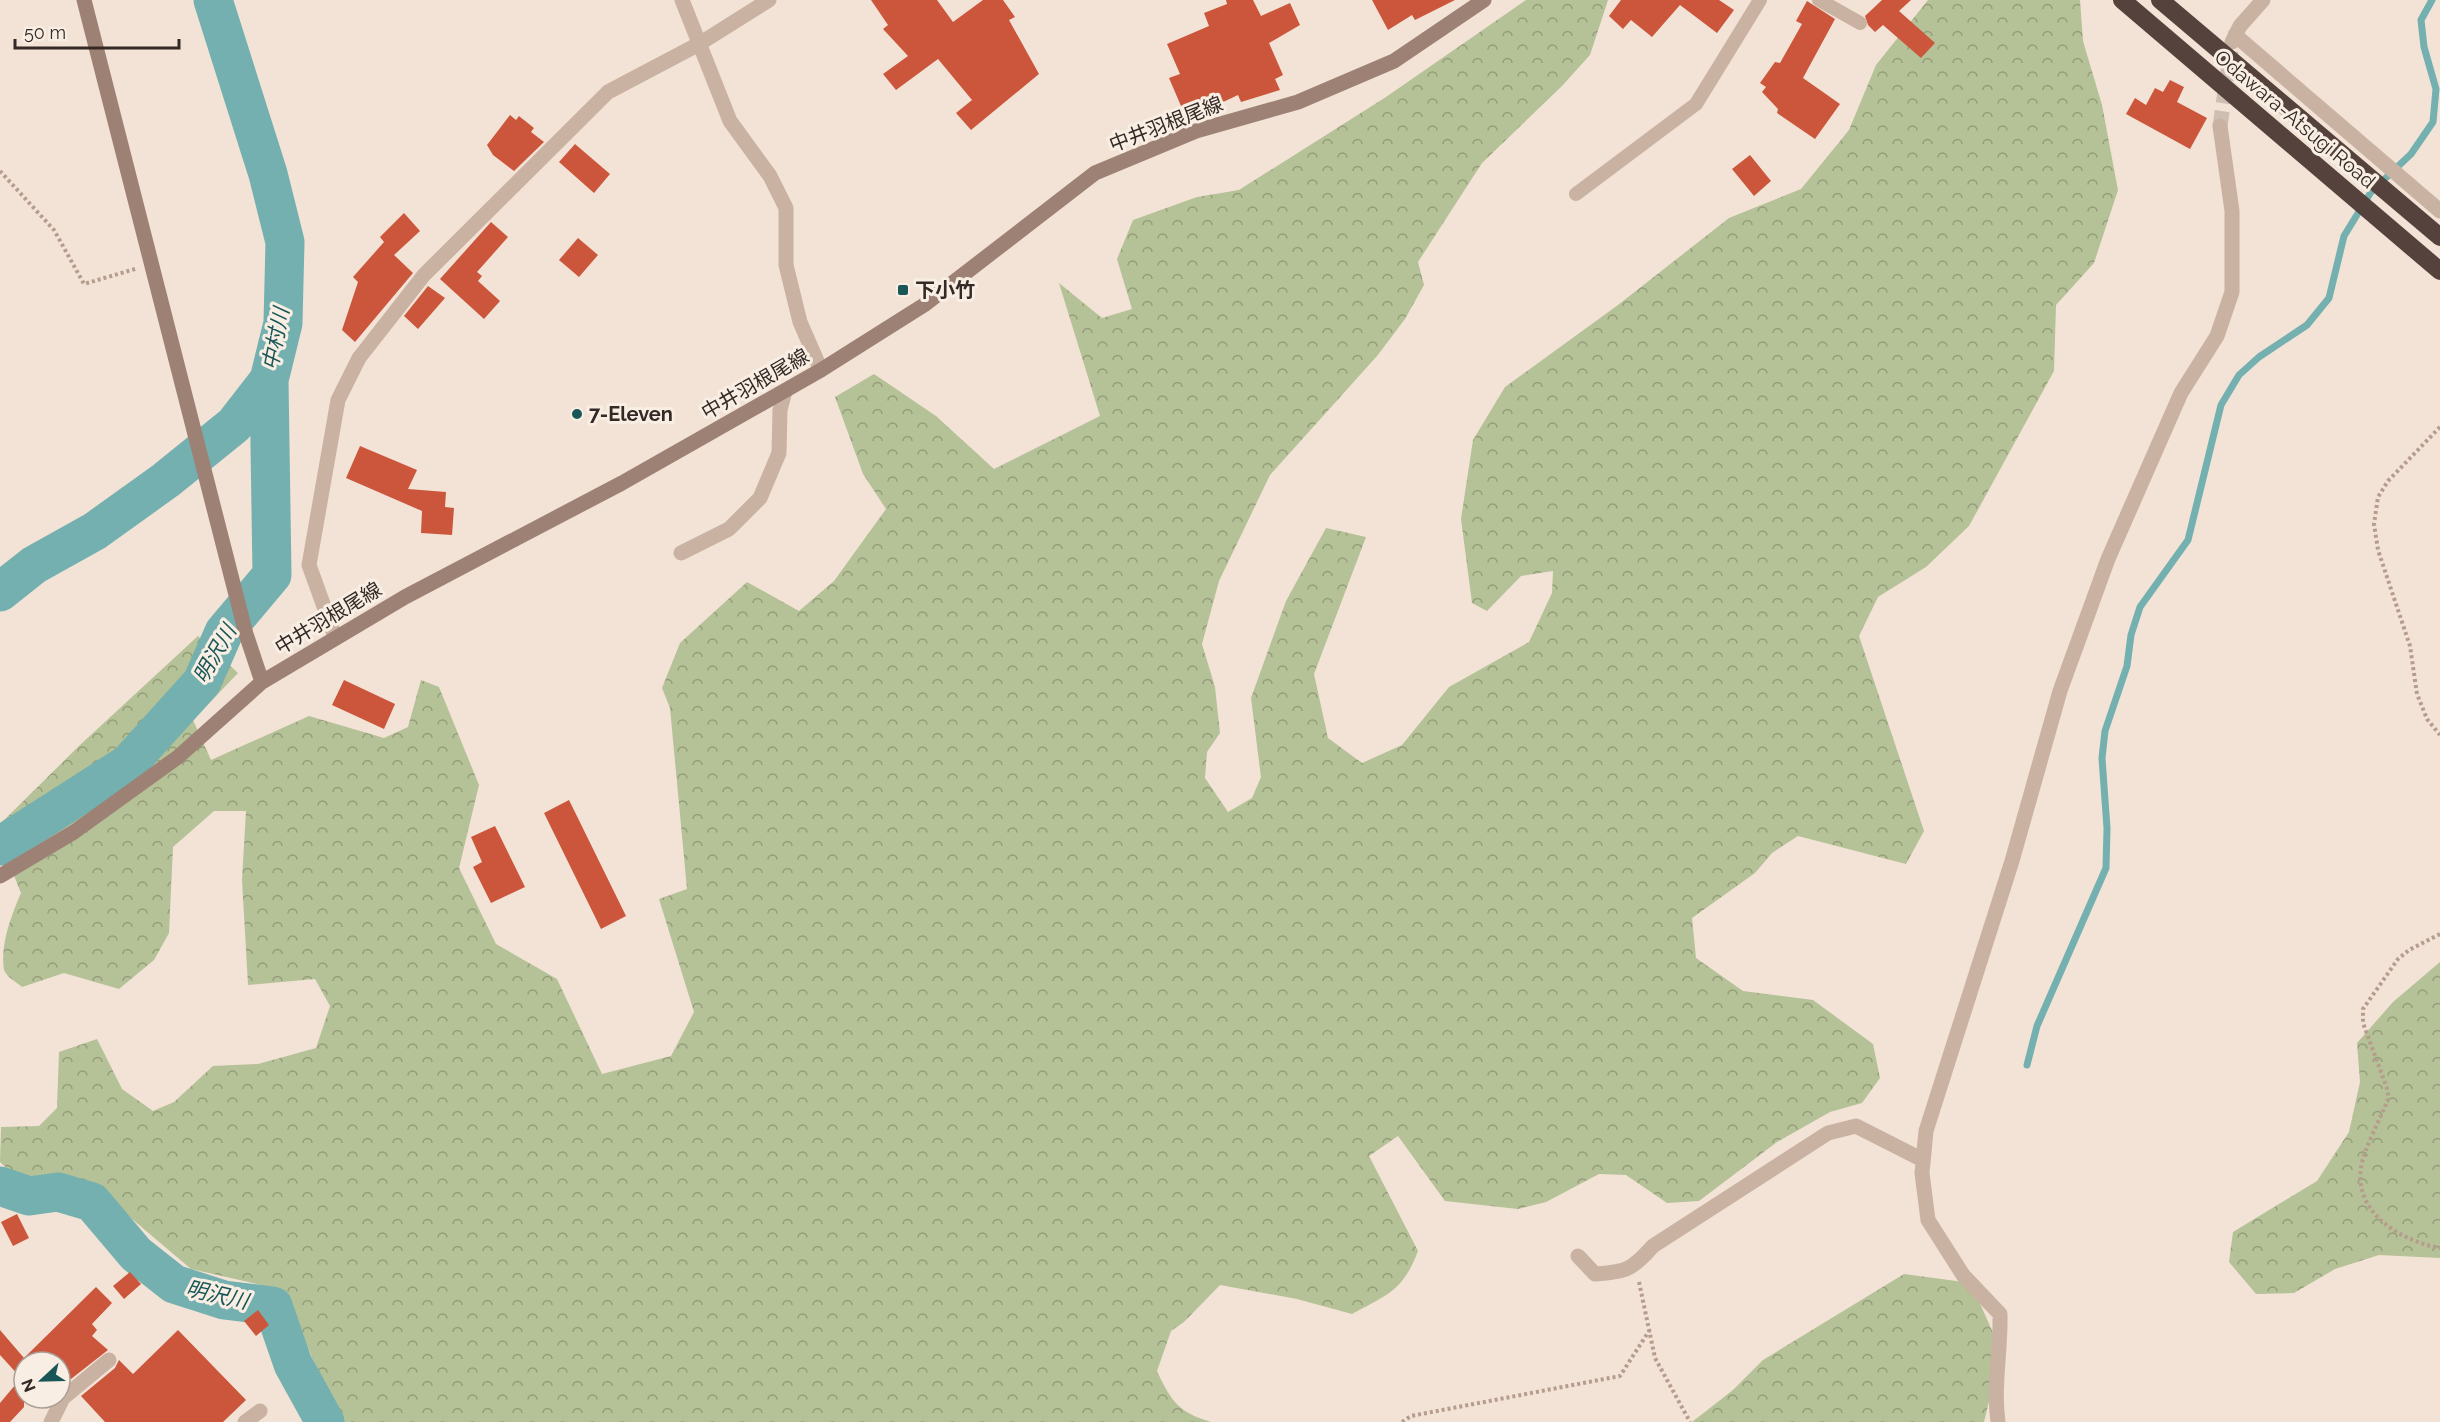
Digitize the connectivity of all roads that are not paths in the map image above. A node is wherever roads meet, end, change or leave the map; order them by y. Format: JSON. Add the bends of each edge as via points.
{"nodes":[{"id":1,"x":84,"y":0,"type":"edge"},
{"id":2,"x":682,"y":0,"type":"edge"},
{"id":3,"x":769,"y":0,"type":"edge"},
{"id":4,"x":1484,"y":0,"type":"edge"},
{"id":5,"x":1760,"y":0,"type":"edge"},
{"id":6,"x":1819,"y":0,"type":"edge"},
{"id":7,"x":2122,"y":0,"type":"edge"},
{"id":8,"x":2160,"y":0,"type":"edge"},
{"id":9,"x":2263,"y":0,"type":"edge"},
{"id":10,"x":1860,"y":23,"type":"dead end"},
{"id":11,"x":699,"y":44,"type":"junction"},
{"id":12,"x":2220,"y":126,"type":"tunnel mouth"},
{"id":13,"x":1576,"y":195,"type":"dead end"},
{"id":14,"x":2440,"y":211,"type":"edge"},
{"id":15,"x":2440,"y":237,"type":"edge"},
{"id":16,"x":2440,"y":271,"type":"edge"},
{"id":17,"x":821,"y":370,"type":"junction"},
{"id":18,"x":785,"y":391,"type":"junction"},
{"id":19,"x":681,"y":553,"type":"dead end"},
{"id":20,"x":336,"y":637,"type":"junction"},
{"id":21,"x":262,"y":682,"type":"junction"},
{"id":22,"x":0,"y":876,"type":"edge"},
{"id":23,"x":1923,"y":1160,"type":"junction"},
{"id":24,"x":1578,"y":1256,"type":"dead end"},
{"id":25,"x":109,"y":1360,"type":"dead end"},
{"id":26,"x":260,"y":1411,"type":"dead end"},
{"id":27,"x":51,"y":1422,"type":"edge"},
{"id":28,"x":245,"y":1422,"type":"edge"},
{"id":29,"x":1998,"y":1422,"type":"edge"}],
"edges":[{"from":1,"to":21,"type":"main road","via":[[246,634]]},
{"from":2,"to":11,"type":"street"},
{"from":3,"to":11,"type":"street"},
{"from":4,"to":17,"type":"main road","name":"中井羽根尾線","via":[[1394,61],[1298,102],[1196,131],[1095,173],[924,305]]},
{"from":5,"to":13,"type":"lane","via":[[1696,104]]},
{"from":6,"to":10,"type":"lane"},
{"from":7,"to":16,"type":"highway","name":"Odawara-Atsugi Road"},
{"from":8,"to":15,"type":"highway","name":"Odawara-Atsugi Road"},
{"from":9,"to":14,"type":"street","via":[[2234,38]]},
{"from":11,"to":17,"type":"street","via":[[730,121],[770,176],[786,208],[786,265],[800,322]]},
{"from":11,"to":20,"type":"street","via":[[608,92],[424,275],[359,358],[338,400],[309,565]]},
{"from":12,"to":23,"type":"street","via":[[2232,211],[2232,292],[2217,336],[2181,393],[2108,559],[2060,692],[2012,861],[1926,1131]]},
{"from":17,"to":18,"type":"main road","name":"中井羽根尾線"},
{"from":18,"to":19,"type":"street","via":[[780,410],[779,453],[760,498],[729,530]]},
{"from":18,"to":20,"type":"main road","name":"中井羽根尾線"},
{"from":20,"to":21,"type":"main road","name":"中井羽根尾線"},
{"from":21,"to":22,"type":"main road","name":"中井羽根尾線","via":[[178,757],[74,832]]},
{"from":23,"to":24,"type":"street","via":[[1856,1126],[1828,1133],[1653,1246],[1635,1267],[1595,1274]]},
{"from":23,"to":29,"type":"street","via":[[1928,1220],[1962,1275],[2000,1314]]},
{"from":25,"to":27,"type":"street","via":[[63,1398]]},
{"from":26,"to":28,"type":"street"}]}
